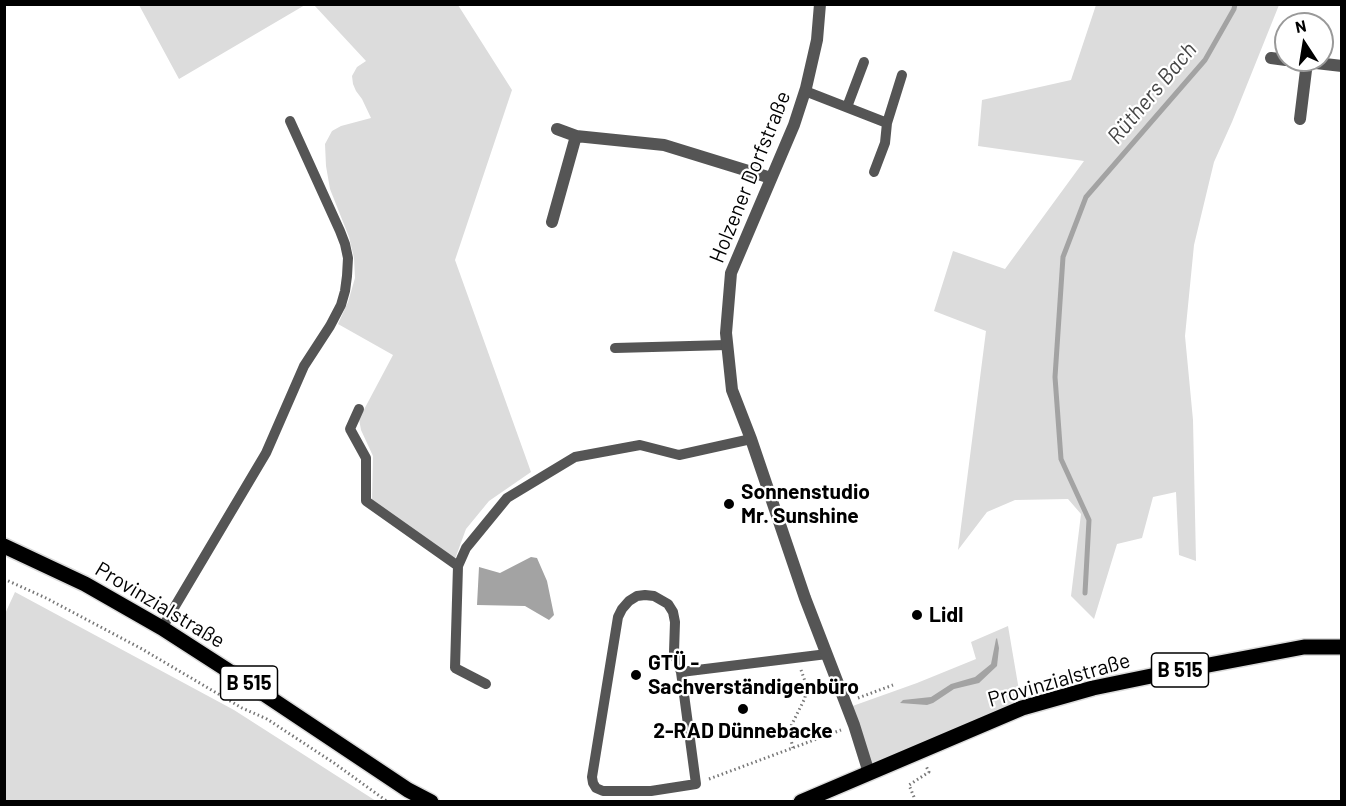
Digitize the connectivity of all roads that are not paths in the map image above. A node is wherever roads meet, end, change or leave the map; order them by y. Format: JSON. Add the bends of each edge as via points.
{"nodes":[{"id":1,"x":820,"y":4,"type":"edge"},
{"id":2,"x":1271,"y":58,"type":"dead end"},
{"id":3,"x":1274,"y":58,"type":"edge"},
{"id":4,"x":864,"y":62,"type":"dead end"},
{"id":5,"x":1306,"y":72,"type":"edge"},
{"id":6,"x":902,"y":75,"type":"dead end"},
{"id":7,"x":805,"y":91,"type":"junction"},
{"id":8,"x":847,"y":107,"type":"junction"},
{"id":9,"x":1300,"y":119,"type":"dead end"},
{"id":10,"x":290,"y":121,"type":"dead end"},
{"id":11,"x":887,"y":123,"type":"junction"},
{"id":12,"x":557,"y":129,"type":"dead end"},
{"id":13,"x":576,"y":136,"type":"junction"},
{"id":14,"x":874,"y":172,"type":"dead end"},
{"id":15,"x":771,"y":178,"type":"junction"},
{"id":16,"x":552,"y":222,"type":"dead end"},
{"id":17,"x":727,"y":345,"type":"junction"},
{"id":18,"x":615,"y":348,"type":"dead end"},
{"id":19,"x":359,"y":409,"type":"dead end"},
{"id":20,"x":751,"y":439,"type":"junction"},
{"id":21,"x":4,"y":546,"type":"edge"},
{"id":22,"x":458,"y":566,"type":"junction"},
{"id":23,"x":162,"y":628,"type":"junction"},
{"id":24,"x":1341,"y":647,"type":"edge"},
{"id":25,"x":827,"y":654,"type":"junction"},
{"id":26,"x":681,"y":672,"type":"junction"},
{"id":27,"x":486,"y":684,"type":"dead end"},
{"id":28,"x":869,"y":773,"type":"junction"},
{"id":29,"x":411,"y":796,"type":"edge"},
{"id":30,"x":430,"y":801,"type":"edge"},
{"id":31,"x":801,"y":801,"type":"edge"}],
"edges":[{"from":1,"to":7,"type":"street","name":"Holzener Dorfstraße","via":[[817,40]]},
{"from":2,"to":3,"type":"street"},
{"from":4,"to":8,"type":"lane"},
{"from":5,"to":9,"type":"street"},
{"from":6,"to":11,"type":"lane"},
{"from":7,"to":8,"type":"lane"},
{"from":7,"to":15,"type":"street","name":"Holzener Dorfstraße"},
{"from":8,"to":11,"type":"lane"},
{"from":10,"to":23,"type":"lane","via":[[345,244],[345,291],[330,326],[304,366],[266,453]]},
{"from":11,"to":14,"type":"lane","via":[[885,143]]},
{"from":12,"to":13,"type":"street"},
{"from":13,"to":15,"type":"street","via":[[664,145]]},
{"from":13,"to":16,"type":"street"},
{"from":15,"to":17,"type":"street","name":"Holzener Dorfstraße","via":[[731,273]]},
{"from":17,"to":18,"type":"lane"},
{"from":17,"to":20,"type":"street","name":"Holzener Dorfstraße","via":[[732,390]]},
{"from":19,"to":22,"type":"lane","via":[[350,429],[366,458],[366,501]]},
{"from":20,"to":22,"type":"lane","via":[[679,455],[640,445],[574,457],[507,498],[466,548]]},
{"from":20,"to":25,"type":"street","name":"Holzener Dorfstraße"},
{"from":21,"to":23,"type":"main road","name":"Provinzialstraße","number":"B 515","via":[[85,584]]},
{"from":22,"to":27,"type":"lane","via":[[455,668]]},
{"from":23,"to":29,"type":"main road","name":"Provinzialstraße","number":"B 515"},
{"from":24,"to":28,"type":"main road","name":"Provinzialstraße","number":"B 515","via":[[1304,647],[1083,691],[1022,708]]},
{"from":25,"to":26,"type":"lane"},
{"from":25,"to":28,"type":"street","name":"Holzener Dorfstraße"},
{"from":26,"to":26,"type":"lane","via":[[696,784],[651,791],[596,788],[592,777],[618,617],[629,601],[645,595],[668,604],[675,622],[674,652]]},
{"from":28,"to":31,"type":"main road","name":"Provinzialstraße","number":"B 515"},
{"from":29,"to":30,"type":"main road","name":"Provinzialstraße","number":"B 515"}]}
